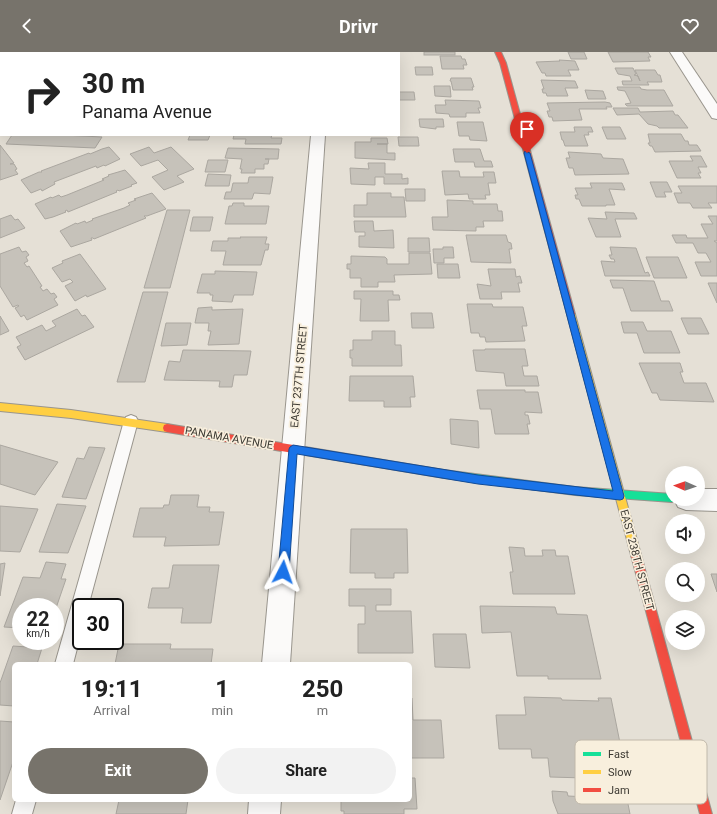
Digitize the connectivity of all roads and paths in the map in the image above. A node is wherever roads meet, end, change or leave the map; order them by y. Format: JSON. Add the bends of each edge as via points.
{"nodes":[{"id":1,"x":498,"y":52,"type":"edge"},
{"id":2,"x":676,"y":52,"type":"edge"},
{"id":3,"x":717,"y":115,"type":"edge"},
{"id":4,"x":318,"y":136,"type":"edge"},
{"id":5,"x":0,"y":407,"type":"edge"},
{"id":6,"x":131,"y":422,"type":"junction"},
{"id":7,"x":293,"y":449,"type":"junction"},
{"id":8,"x":620,"y":496,"type":"junction"},
{"id":9,"x":665,"y":498,"type":"edge"},
{"id":10,"x":705,"y":500,"type":"edge"},
{"id":11,"x":717,"y":500,"type":"edge"},
{"id":12,"x":65,"y":662,"type":"edge"},
{"id":13,"x":276,"y":662,"type":"edge"},
{"id":14,"x":686,"y":740,"type":"edge"},
{"id":15,"x":25,"y":802,"type":"edge"},
{"id":16,"x":265,"y":802,"type":"edge"},
{"id":17,"x":703,"y":804,"type":"edge"},
{"id":18,"x":22,"y":814,"type":"edge"},
{"id":19,"x":264,"y":814,"type":"edge"},
{"id":20,"x":706,"y":814,"type":"edge"}],
"edges":[{"from":1,"to":8,"type":"street","name":"EAST 238TH STREET"},
{"from":2,"to":3,"type":"street"},
{"from":4,"to":7,"type":"street","name":"EAST 237TH STREET"},
{"from":5,"to":6,"type":"street","name":"PANAMA AVENUE"},
{"from":6,"to":7,"type":"street","name":"PANAMA AVENUE"},
{"from":6,"to":12,"type":"lane"},
{"from":7,"to":8,"type":"street","name":"PANAMA AVENUE","via":[[478,479]]},
{"from":7,"to":13,"type":"street","name":"EAST 237TH STREET"},
{"from":8,"to":9,"type":"street","name":"PANAMA AVENUE"},
{"from":8,"to":14,"type":"street","name":"EAST 238TH STREET"},
{"from":10,"to":11,"type":"street"},
{"from":15,"to":18,"type":"lane"},
{"from":16,"to":19,"type":"street"},
{"from":17,"to":20,"type":"street","name":"EAST 238TH STREET"}]}
